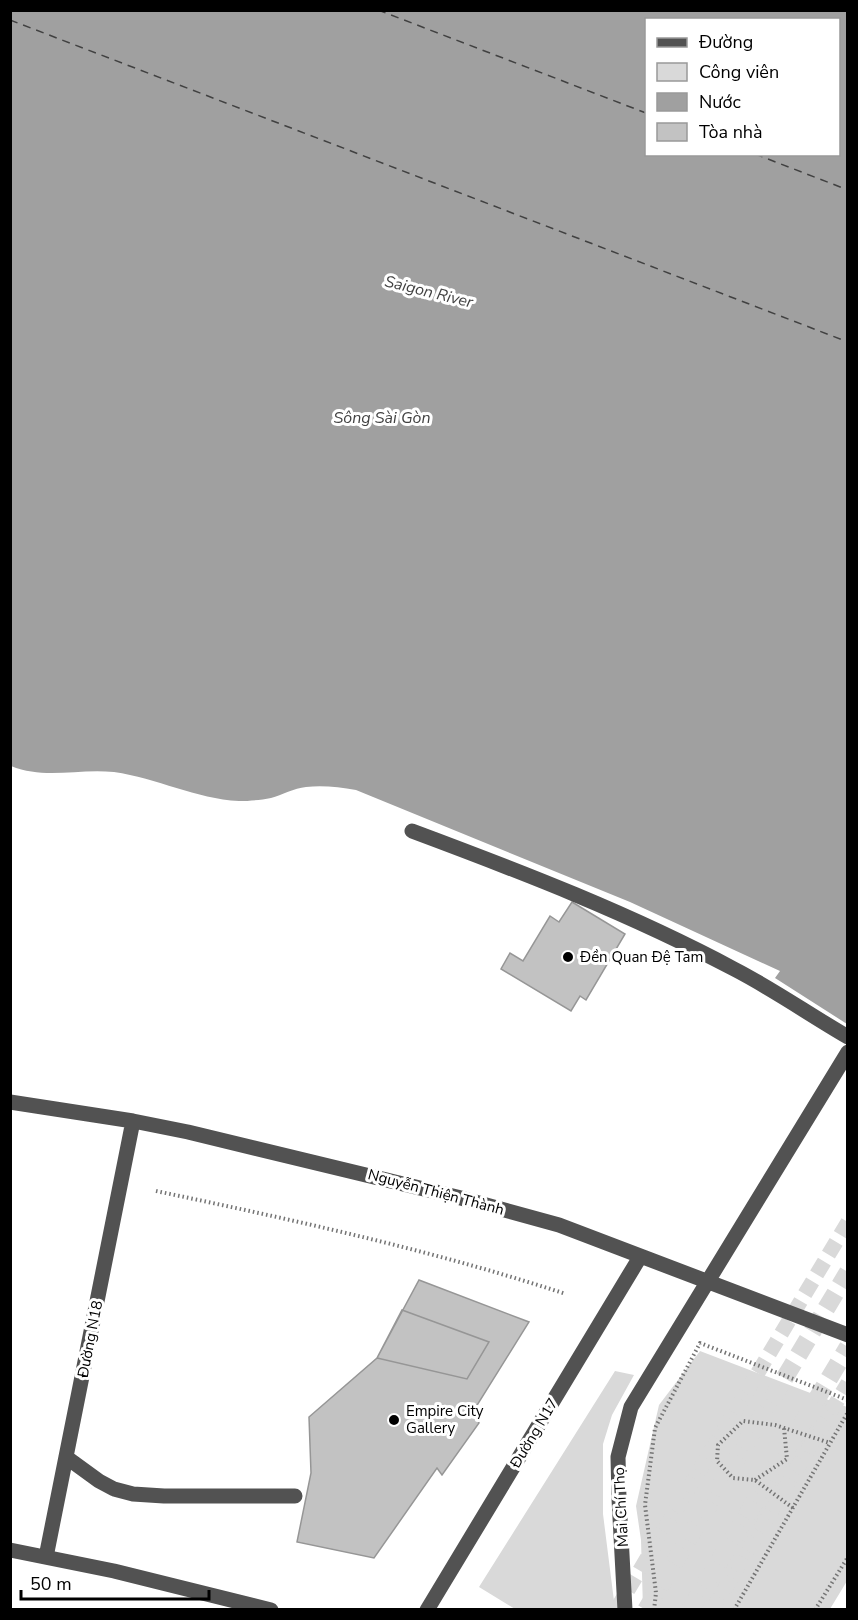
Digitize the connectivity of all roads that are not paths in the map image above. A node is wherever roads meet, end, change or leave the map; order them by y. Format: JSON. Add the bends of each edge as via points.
{"nodes":[{"id":1,"x":412,"y":831,"type":"dead end"},
{"id":2,"x":848,"y":1037,"type":"edge"},
{"id":3,"x":848,"y":1052,"type":"edge"},
{"id":4,"x":10,"y":1102,"type":"edge"},
{"id":5,"x":133,"y":1121,"type":"junction"},
{"id":6,"x":640,"y":1257,"type":"junction"},
{"id":7,"x":707,"y":1283,"type":"junction"},
{"id":8,"x":848,"y":1335,"type":"edge"},
{"id":9,"x":66,"y":1457,"type":"junction"},
{"id":10,"x":295,"y":1496,"type":"dead end"},
{"id":11,"x":10,"y":1550,"type":"edge"},
{"id":12,"x":46,"y":1557,"type":"junction"},
{"id":13,"x":271,"y":1610,"type":"edge"},
{"id":14,"x":427,"y":1610,"type":"edge"},
{"id":15,"x":625,"y":1610,"type":"edge"}],
"edges":[{"from":1,"to":2,"type":"street","via":[[635,920],[736,970]]},
{"from":3,"to":7,"type":"street","name":"Mai Chí Thọ"},
{"from":4,"to":5,"type":"street","name":"Nguyễn Thiện Thành"},
{"from":5,"to":6,"type":"street","name":"Nguyễn Thiện Thành","via":[[457,1197],[559,1225]]},
{"from":5,"to":9,"type":"street","name":"Đường N18"},
{"from":6,"to":7,"type":"street","name":"Nguyễn Thiện Thành"},
{"from":6,"to":14,"type":"street","name":"Đường N17"},
{"from":7,"to":8,"type":"street","name":"Nguyễn Thiện Thành"},
{"from":7,"to":15,"type":"street","name":"Mai Chí Thọ","via":[[631,1407],[618,1457]]},
{"from":9,"to":10,"type":"street","via":[[99,1481],[133,1494]]},
{"from":9,"to":12,"type":"street","name":"Đường N18"},
{"from":11,"to":12,"type":"street"},
{"from":12,"to":13,"type":"street","via":[[191,1588]]}]}
